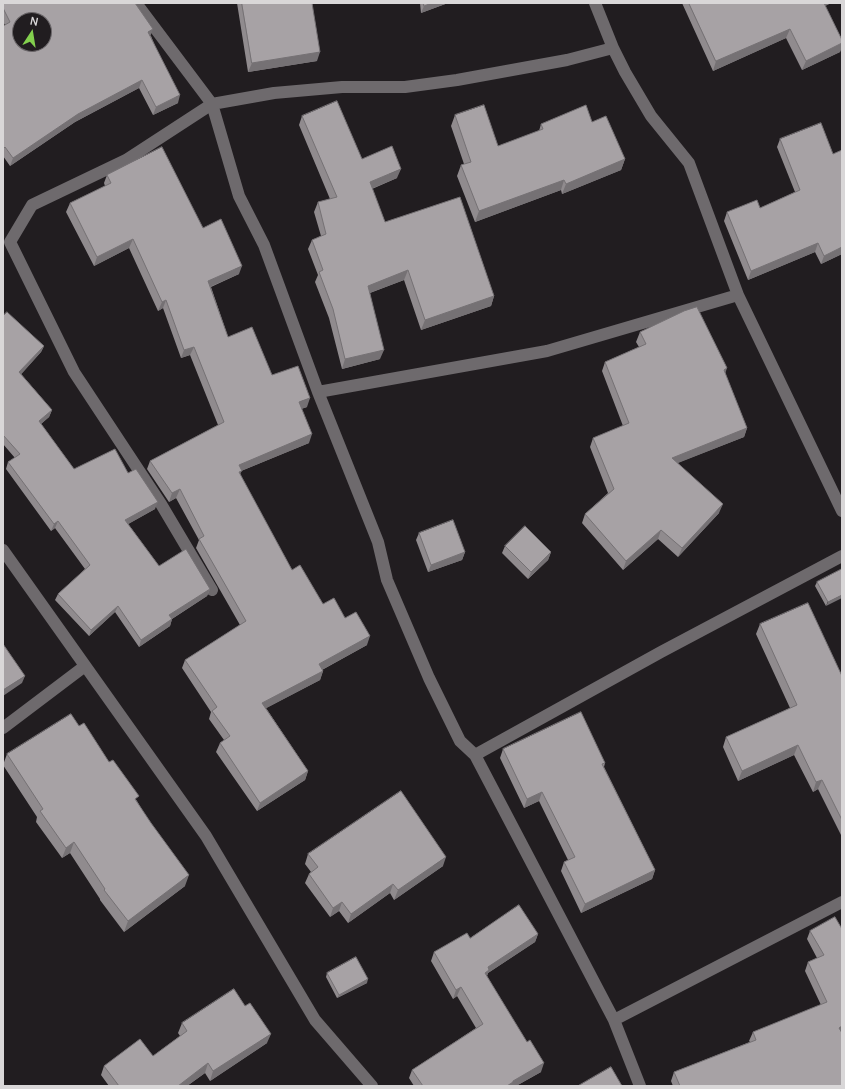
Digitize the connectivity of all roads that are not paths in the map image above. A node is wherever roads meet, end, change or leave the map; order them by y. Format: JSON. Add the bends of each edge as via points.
{"nodes":[{"id":1,"x":136,"y":3,"type":"edge"},
{"id":2,"x":595,"y":3,"type":"edge"},
{"id":3,"x":613,"y":48,"type":"junction"},
{"id":4,"x":212,"y":104,"type":"junction"},
{"id":5,"x":738,"y":295,"type":"junction"},
{"id":6,"x":318,"y":392,"type":"junction"},
{"id":7,"x":842,"y":511,"type":"edge"},
{"id":8,"x":3,"y":550,"type":"edge"},
{"id":9,"x":842,"y":556,"type":"edge"},
{"id":10,"x":212,"y":590,"type":"dead end"},
{"id":11,"x":85,"y":666,"type":"junction"},
{"id":12,"x":3,"y":728,"type":"edge"},
{"id":13,"x":475,"y":755,"type":"junction"},
{"id":14,"x":842,"y":902,"type":"edge"},
{"id":15,"x":614,"y":1020,"type":"junction"},
{"id":16,"x":372,"y":1086,"type":"edge"},
{"id":17,"x":640,"y":1086,"type":"edge"}],
"edges":[{"from":1,"to":4,"type":"street"},
{"from":2,"to":3,"type":"street"},
{"from":3,"to":4,"type":"street","via":[[567,60],[449,81],[405,87],[342,87],[274,93]]},
{"from":3,"to":5,"type":"street","via":[[624,72],[651,116],[689,163]]},
{"from":4,"to":6,"type":"street","via":[[239,196],[264,245]]},
{"from":4,"to":10,"type":"street","via":[[126,160],[32,205],[10,242],[74,372],[162,504]]},
{"from":5,"to":6,"type":"street","via":[[547,351]]},
{"from":5,"to":7,"type":"street"},
{"from":6,"to":13,"type":"street","via":[[378,542],[388,580],[429,678],[460,741]]},
{"from":8,"to":11,"type":"street"},
{"from":9,"to":13,"type":"street"},
{"from":11,"to":12,"type":"street"},
{"from":11,"to":16,"type":"street","via":[[206,836],[315,1020]]},
{"from":13,"to":15,"type":"street"},
{"from":14,"to":15,"type":"street"},
{"from":15,"to":17,"type":"street"}]}
